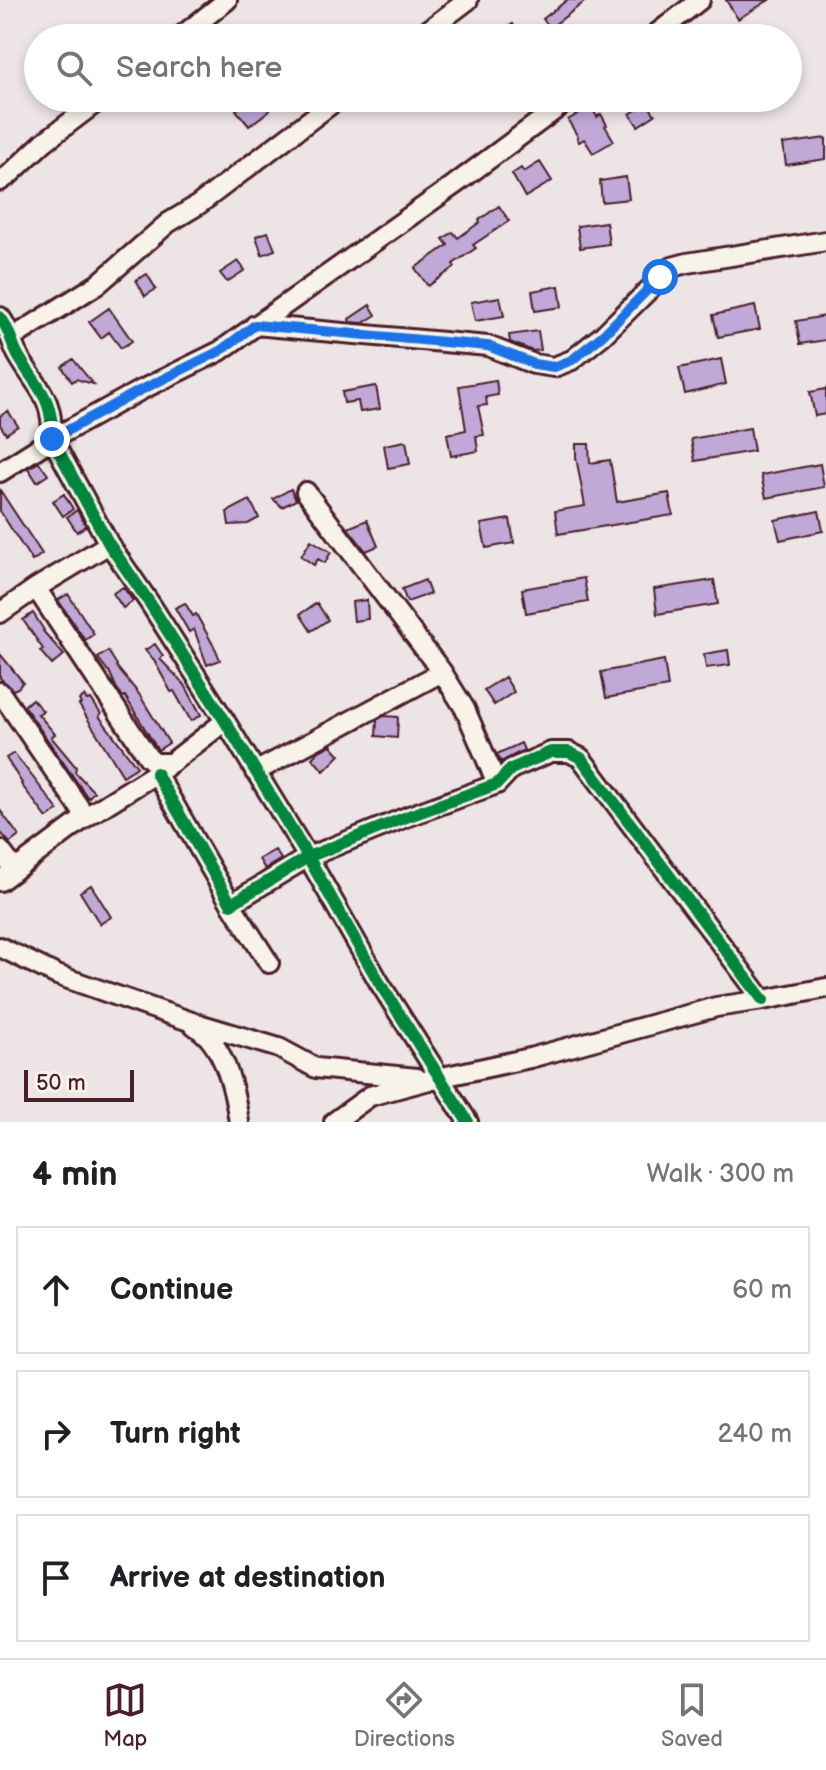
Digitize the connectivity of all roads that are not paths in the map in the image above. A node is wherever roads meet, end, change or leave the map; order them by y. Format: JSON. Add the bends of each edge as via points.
{"nodes":[{"id":1,"x":227,"y":0,"type":"edge"},
{"id":2,"x":468,"y":0,"type":"edge"},
{"id":3,"x":700,"y":0,"type":"edge"},
{"id":4,"x":197,"y":24,"type":"edge"},
{"id":5,"x":436,"y":24,"type":"edge"},
{"id":6,"x":669,"y":24,"type":"edge"},
{"id":7,"x":84,"y":112,"type":"edge"},
{"id":8,"x":321,"y":112,"type":"edge"},
{"id":9,"x":552,"y":112,"type":"edge"},
{"id":10,"x":0,"y":181,"type":"edge"},
{"id":11,"x":826,"y":241,"type":"edge"},
{"id":12,"x":0,"y":317,"type":"edge"},
{"id":13,"x":255,"y":325,"type":"junction"},
{"id":14,"x":12,"y":338,"type":"junction"},
{"id":15,"x":52,"y":439,"type":"junction"},
{"id":16,"x":0,"y":472,"type":"edge"},
{"id":17,"x":306,"y":492,"type":"dead end"},
{"id":18,"x":109,"y":544,"type":"junction"},
{"id":19,"x":36,"y":588,"type":"junction"},
{"id":20,"x":0,"y":613,"type":"edge"},
{"id":21,"x":442,"y":672,"type":"junction"},
{"id":22,"x":0,"y":692,"type":"edge"},
{"id":23,"x":225,"y":721,"type":"junction"},
{"id":24,"x":164,"y":768,"type":"junction"},
{"id":25,"x":255,"y":772,"type":"junction"},
{"id":26,"x":497,"y":784,"type":"junction"},
{"id":27,"x":86,"y":817,"type":"junction"},
{"id":28,"x":0,"y":850,"type":"edge"},
{"id":29,"x":308,"y":857,"type":"junction"},
{"id":30,"x":7,"y":875,"type":"edge"},
{"id":31,"x":231,"y":904,"type":"junction"},
{"id":32,"x":0,"y":947,"type":"edge"},
{"id":33,"x":269,"y":963,"type":"dead end"},
{"id":34,"x":826,"y":972,"type":"edge"},
{"id":35,"x":826,"y":988,"type":"edge"},
{"id":36,"x":801,"y":994,"type":"junction"},
{"id":37,"x":763,"y":1000,"type":"junction"},
{"id":38,"x":189,"y":1021,"type":"junction"},
{"id":39,"x":437,"y":1079,"type":"junction"},
{"id":40,"x":239,"y":1122,"type":"edge"},
{"id":41,"x":334,"y":1122,"type":"edge"},
{"id":42,"x":468,"y":1122,"type":"edge"}],
"edges":[{"from":1,"to":4,"type":"street"},
{"from":2,"to":5,"type":"street"},
{"from":3,"to":6,"type":"street"},
{"from":7,"to":10,"type":"street"},
{"from":8,"to":14,"type":"street","via":[[168,223],[98,284]]},
{"from":9,"to":13,"type":"street"},
{"from":11,"to":13,"type":"street","via":[[672,267],[603,335],[554,367],[488,346]]},
{"from":12,"to":14,"type":"street"},
{"from":13,"to":15,"type":"street","via":[[220,351]]},
{"from":14,"to":15,"type":"street","via":[[49,403]]},
{"from":15,"to":16,"type":"street"},
{"from":15,"to":18,"type":"street"},
{"from":17,"to":21,"type":"street"},
{"from":18,"to":19,"type":"street"},
{"from":18,"to":23,"type":"street"},
{"from":19,"to":20,"type":"street"},
{"from":19,"to":24,"type":"street","via":[[148,757]]},
{"from":21,"to":25,"type":"street"},
{"from":21,"to":26,"type":"street","via":[[465,709]]},
{"from":22,"to":27,"type":"street"},
{"from":23,"to":24,"type":"street"},
{"from":23,"to":25,"type":"street"},
{"from":24,"to":27,"type":"street"},
{"from":24,"to":31,"type":"street"},
{"from":25,"to":29,"type":"street"},
{"from":26,"to":29,"type":"street"},
{"from":26,"to":37,"type":"street","via":[[511,769],[551,752],[581,758]]},
{"from":27,"to":30,"type":"street"},
{"from":28,"to":30,"type":"street"},
{"from":29,"to":31,"type":"street"},
{"from":29,"to":39,"type":"street"},
{"from":31,"to":33,"type":"street"},
{"from":32,"to":38,"type":"street","via":[[57,975]]},
{"from":34,"to":36,"type":"street"},
{"from":35,"to":36,"type":"street"},
{"from":36,"to":37,"type":"street"},
{"from":37,"to":39,"type":"street","via":[[716,1007]]},
{"from":38,"to":39,"type":"street","via":[[279,1048],[316,1068]]},
{"from":38,"to":40,"type":"street","via":[[209,1037],[222,1060]]},
{"from":39,"to":41,"type":"street","via":[[370,1096]]},
{"from":39,"to":42,"type":"street"}]}
